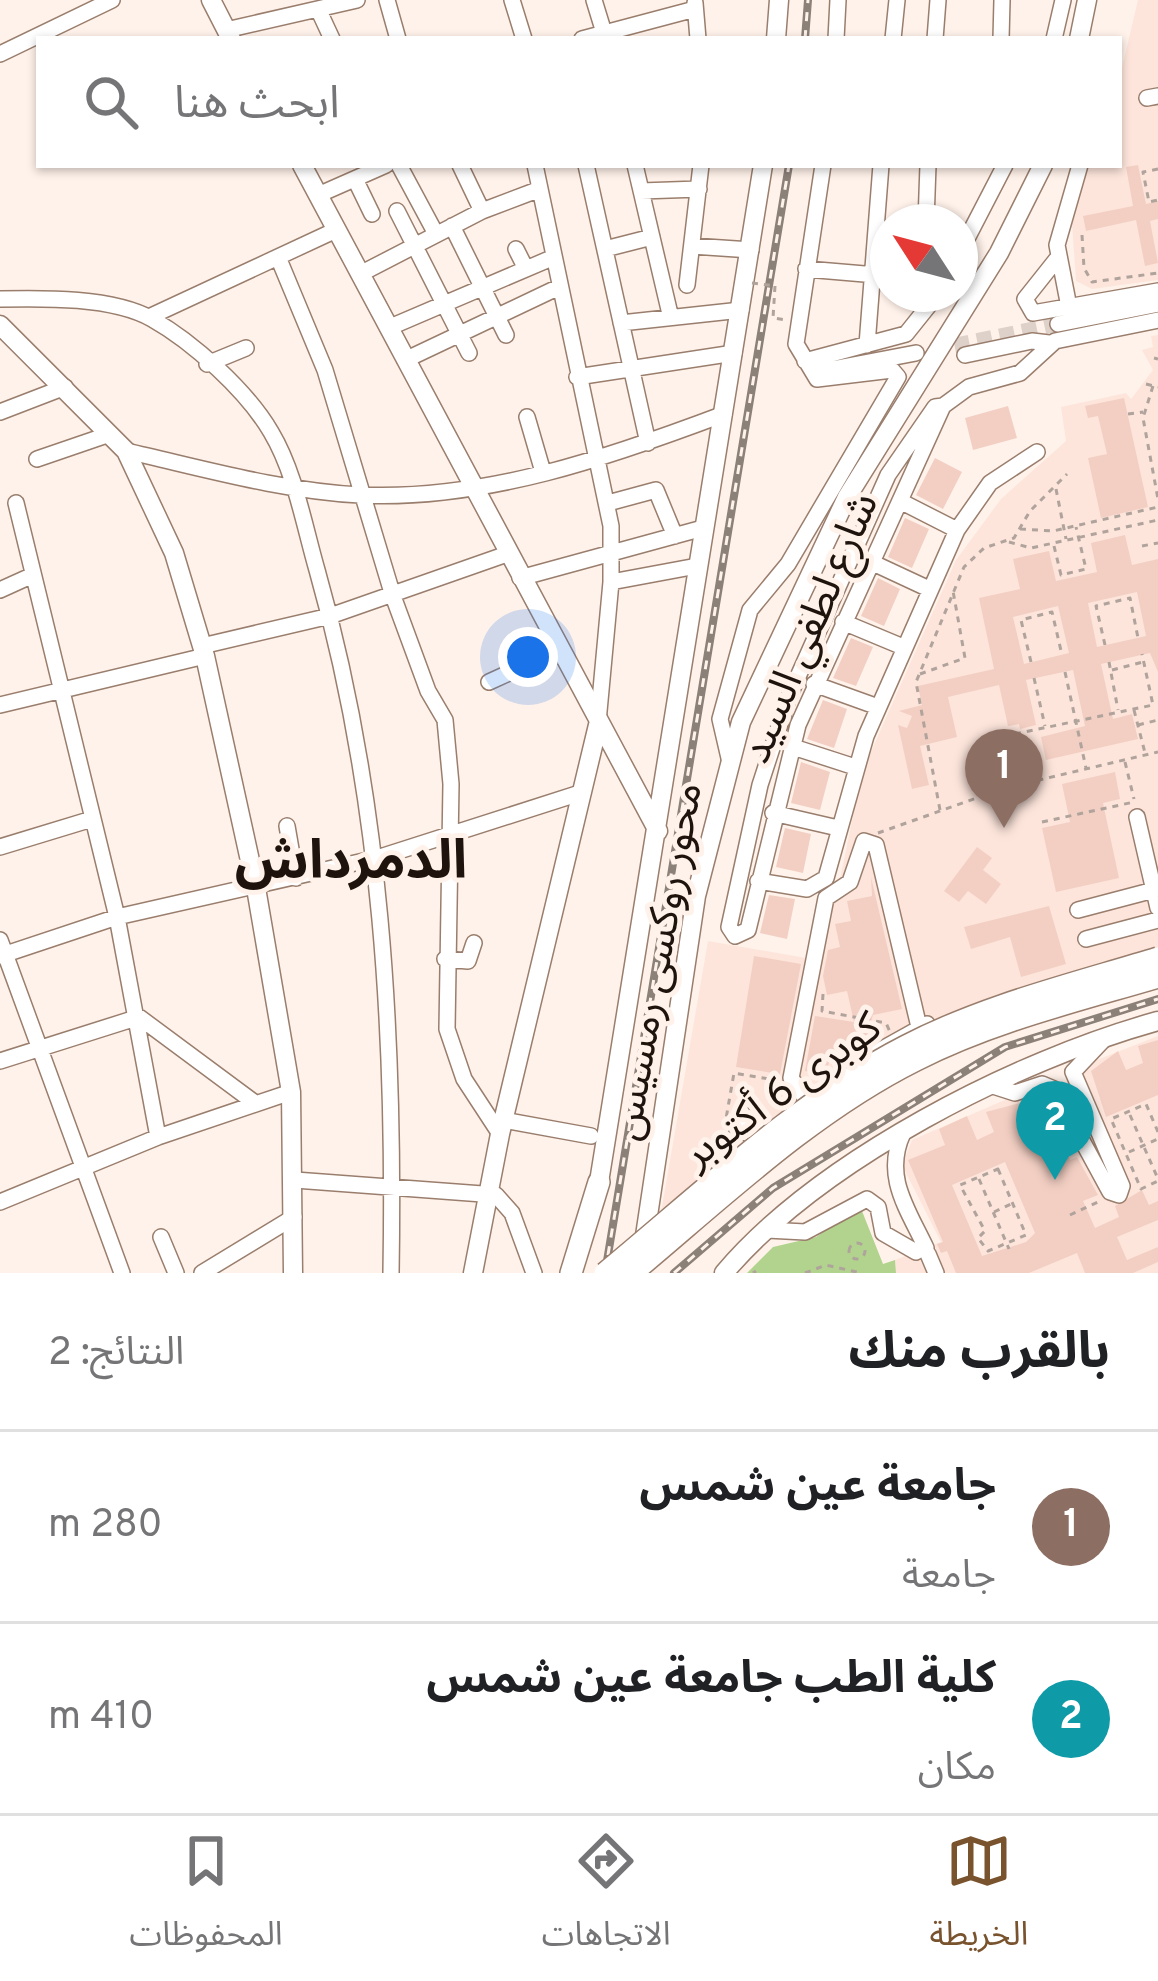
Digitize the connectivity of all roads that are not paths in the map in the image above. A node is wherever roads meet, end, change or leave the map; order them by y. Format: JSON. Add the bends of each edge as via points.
{"nodes":[{"id":1,"x":112,"y":0,"type":"edge"},
{"id":2,"x":211,"y":0,"type":"edge"},
{"id":3,"x":357,"y":0,"type":"edge"},
{"id":4,"x":387,"y":0,"type":"edge"},
{"id":5,"x":512,"y":0,"type":"edge"},
{"id":6,"x":594,"y":0,"type":"edge"},
{"id":7,"x":779,"y":0,"type":"edge"},
{"id":8,"x":838,"y":0,"type":"edge"},
{"id":9,"x":897,"y":0,"type":"edge"},
{"id":10,"x":938,"y":0,"type":"edge"},
{"id":11,"x":1002,"y":0,"type":"edge"},
{"id":12,"x":1063,"y":0,"type":"edge"},
{"id":13,"x":1087,"y":0,"type":"edge"},
{"id":14,"x":695,"y":4,"type":"edge"},
{"id":15,"x":320,"y":11,"type":"junction"},
{"id":16,"x":228,"y":34,"type":"edge"},
{"id":17,"x":604,"y":35,"type":"edge"},
{"id":18,"x":37,"y":36,"type":"edge"},
{"id":19,"x":331,"y":36,"type":"edge"},
{"id":20,"x":397,"y":36,"type":"edge"},
{"id":21,"x":523,"y":36,"type":"edge"},
{"id":22,"x":698,"y":36,"type":"edge"},
{"id":23,"x":776,"y":36,"type":"edge"},
{"id":24,"x":836,"y":36,"type":"edge"},
{"id":25,"x":893,"y":36,"type":"edge"},
{"id":26,"x":935,"y":36,"type":"edge"},
{"id":27,"x":1001,"y":36,"type":"edge"},
{"id":28,"x":1055,"y":36,"type":"edge"},
{"id":29,"x":1080,"y":36,"type":"edge"},
{"id":30,"x":36,"y":37,"type":"edge"},
{"id":31,"x":0,"y":54,"type":"edge"},
{"id":32,"x":304,"y":168,"type":"edge"},
{"id":33,"x":379,"y":168,"type":"edge"},
{"id":34,"x":401,"y":168,"type":"edge"},
{"id":35,"x":461,"y":168,"type":"edge"},
{"id":36,"x":539,"y":168,"type":"edge"},
{"id":37,"x":587,"y":168,"type":"edge"},
{"id":38,"x":635,"y":168,"type":"edge"},
{"id":39,"x":701,"y":168,"type":"edge"},
{"id":40,"x":763,"y":168,"type":"edge"},
{"id":41,"x":823,"y":168,"type":"edge"},
{"id":42,"x":881,"y":168,"type":"edge"},
{"id":43,"x":928,"y":168,"type":"edge"},
{"id":44,"x":1003,"y":168,"type":"edge"},
{"id":45,"x":1042,"y":168,"type":"edge"},
{"id":46,"x":1079,"y":168,"type":"edge"},
{"id":47,"x":355,"y":179,"type":"junction"},
{"id":48,"x":540,"y":189,"type":"junction"},
{"id":49,"x":699,"y":189,"type":"junction"},
{"id":50,"x":641,"y":191,"type":"junction"},
{"id":51,"x":318,"y":195,"type":"junction"},
{"id":52,"x":880,"y":204,"type":"edge"},
{"id":53,"x":927,"y":204,"type":"edge"},
{"id":54,"x":397,"y":211,"type":"dead end"},
{"id":55,"x":482,"y":211,"type":"junction"},
{"id":56,"x":372,"y":214,"type":"dead end"},
{"id":57,"x":978,"y":217,"type":"edge"},
{"id":58,"x":336,"y":230,"type":"junction"},
{"id":59,"x":444,"y":230,"type":"junction"},
{"id":60,"x":652,"y":238,"type":"junction"},
{"id":61,"x":415,"y":245,"type":"junction"},
{"id":62,"x":692,"y":246,"type":"junction"},
{"id":63,"x":516,"y":248,"type":"dead end"},
{"id":64,"x":605,"y":249,"type":"junction"},
{"id":65,"x":751,"y":250,"type":"junction"},
{"id":66,"x":278,"y":257,"type":"junction"},
{"id":67,"x":554,"y":257,"type":"junction"},
{"id":68,"x":1056,"y":260,"type":"junction"},
{"id":69,"x":526,"y":269,"type":"junction"},
{"id":70,"x":806,"y":269,"type":"junction"},
{"id":71,"x":360,"y":274,"type":"junction"},
{"id":72,"x":870,"y":275,"type":"edge"},
{"id":73,"x":687,"y":285,"type":"dead end"},
{"id":74,"x":482,"y":287,"type":"junction"},
{"id":75,"x":560,"y":287,"type":"junction"},
{"id":76,"x":1158,"y":291,"type":"edge"},
{"id":77,"x":0,"y":299,"type":"edge"},
{"id":78,"x":444,"y":304,"type":"junction"},
{"id":79,"x":1158,"y":304,"type":"edge"},
{"id":80,"x":1069,"y":307,"type":"junction"},
{"id":81,"x":741,"y":310,"type":"junction"},
{"id":82,"x":872,"y":312,"type":"edge"},
{"id":83,"x":922,"y":312,"type":"edge"},
{"id":84,"x":926,"y":312,"type":"edge"},
{"id":85,"x":670,"y":314,"type":"junction"},
{"id":86,"x":497,"y":316,"type":"junction"},
{"id":87,"x":149,"y":317,"type":"junction"},
{"id":88,"x":922,"y":319,"type":"junction"},
{"id":89,"x":1158,"y":320,"type":"edge"},
{"id":90,"x":621,"y":322,"type":"junction"},
{"id":91,"x":1058,"y":324,"type":"tunnel mouth"},
{"id":92,"x":0,"y":325,"type":"edge"},
{"id":93,"x":388,"y":328,"type":"junction"},
{"id":94,"x":459,"y":334,"type":"junction"},
{"id":95,"x":506,"y":335,"type":"dead end"},
{"id":96,"x":1049,"y":344,"type":"junction"},
{"id":97,"x":866,"y":345,"type":"junction"},
{"id":98,"x":246,"y":348,"type":"dead end"},
{"id":99,"x":469,"y":353,"type":"dead end"},
{"id":100,"x":734,"y":353,"type":"junction"},
{"id":101,"x":916,"y":353,"type":"tunnel mouth"},
{"id":102,"x":965,"y":355,"type":"dead end"},
{"id":103,"x":405,"y":360,"type":"junction"},
{"id":104,"x":806,"y":361,"type":"junction"},
{"id":105,"x":208,"y":364,"type":"junction"},
{"id":106,"x":631,"y":369,"type":"junction"},
{"id":107,"x":578,"y":377,"type":"junction"},
{"id":108,"x":65,"y":386,"type":"junction"},
{"id":109,"x":943,"y":406,"type":"junction"},
{"id":110,"x":0,"y":412,"type":"edge"},
{"id":111,"x":724,"y":414,"type":"junction"},
{"id":112,"x":527,"y":416,"type":"dead end"},
{"id":113,"x":110,"y":434,"type":"junction"},
{"id":114,"x":648,"y":442,"type":"junction"},
{"id":115,"x":126,"y":451,"type":"junction"},
{"id":116,"x":1037,"y":452,"type":"dead end"},
{"id":117,"x":37,"y":459,"type":"dead end"},
{"id":118,"x":596,"y":461,"type":"junction"},
{"id":119,"x":543,"y":472,"type":"junction"},
{"id":120,"x":473,"y":486,"type":"junction"},
{"id":121,"x":293,"y":487,"type":"junction"},
{"id":122,"x":362,"y":495,"type":"junction"},
{"id":123,"x":900,"y":501,"type":"junction"},
{"id":124,"x":16,"y":503,"type":"dead end"},
{"id":125,"x":608,"y":503,"type":"junction"},
{"id":126,"x":703,"y":528,"type":"junction"},
{"id":127,"x":957,"y":530,"type":"junction"},
{"id":128,"x":675,"y":536,"type":"junction"},
{"id":129,"x":612,"y":552,"type":"junction"},
{"id":130,"x":507,"y":554,"type":"junction"},
{"id":131,"x":871,"y":562,"type":"junction"},
{"id":132,"x":697,"y":566,"type":"junction"},
{"id":133,"x":33,"y":574,"type":"junction"},
{"id":134,"x":520,"y":578,"type":"junction"},
{"id":135,"x":611,"y":582,"type":"junction"},
{"id":136,"x":929,"y":589,"type":"junction"},
{"id":137,"x":0,"y":590,"type":"edge"},
{"id":138,"x":394,"y":596,"type":"junction"},
{"id":139,"x":330,"y":616,"type":"junction"},
{"id":140,"x":843,"y":622,"type":"junction"},
{"id":141,"x":903,"y":647,"type":"junction"},
{"id":142,"x":559,"y":650,"type":"junction"},
{"id":143,"x":203,"y":651,"type":"junction"},
{"id":144,"x":489,"y":682,"type":"dead end"},
{"id":145,"x":814,"y":684,"type":"junction"},
{"id":146,"x":61,"y":687,"type":"junction"},
{"id":147,"x":0,"y":705,"type":"edge"},
{"id":148,"x":878,"y":706,"type":"junction"},
{"id":149,"x":598,"y":725,"type":"junction"},
{"id":150,"x":790,"y":746,"type":"junction"},
{"id":151,"x":729,"y":758,"type":"junction"},
{"id":152,"x":855,"y":767,"type":"junction"},
{"id":153,"x":583,"y":792,"type":"junction"},
{"id":154,"x":1136,"y":809,"type":"road end"},
{"id":155,"x":772,"y":813,"type":"junction"},
{"id":156,"x":92,"y":819,"type":"junction"},
{"id":157,"x":287,"y":826,"type":"dead end"},
{"id":158,"x":838,"y":828,"type":"junction"},
{"id":159,"x":658,"y":831,"type":"junction"},
{"id":160,"x":451,"y":835,"type":"junction"},
{"id":161,"x":0,"y":847,"type":"edge"},
{"id":162,"x":377,"y":859,"type":"junction"},
{"id":163,"x":296,"y":878,"type":"junction"},
{"id":164,"x":758,"y":880,"type":"junction"},
{"id":165,"x":256,"y":888,"type":"junction"},
{"id":166,"x":1154,"y":890,"type":"junction"},
{"id":167,"x":1158,"y":908,"type":"edge"},
{"id":168,"x":1078,"y":910,"type":"dead end"},
{"id":169,"x":117,"y":917,"type":"junction"},
{"id":170,"x":1158,"y":920,"type":"edge"},
{"id":171,"x":1086,"y":939,"type":"dead end"},
{"id":172,"x":474,"y":943,"type":"dead end"},
{"id":173,"x":1158,"y":948,"type":"edge"},
{"id":174,"x":2,"y":950,"type":"edge"},
{"id":175,"x":1158,"y":958,"type":"edge"},
{"id":176,"x":445,"y":959,"type":"junction"},
{"id":177,"x":1158,"y":977,"type":"edge"},
{"id":178,"x":139,"y":1017,"type":"junction"},
{"id":179,"x":1158,"y":1021,"type":"edge"},
{"id":180,"x":919,"y":1028,"type":"junction"},
{"id":181,"x":1107,"y":1036,"type":"junction"},
{"id":182,"x":38,"y":1050,"type":"junction"},
{"id":183,"x":0,"y":1061,"type":"edge"},
{"id":184,"x":990,"y":1085,"type":"junction"},
{"id":185,"x":291,"y":1092,"type":"junction"},
{"id":186,"x":805,"y":1098,"type":"junction"},
{"id":187,"x":255,"y":1103,"type":"junction"},
{"id":188,"x":742,"y":1113,"type":"dead end"},
{"id":189,"x":501,"y":1127,"type":"junction"},
{"id":190,"x":903,"y":1132,"type":"junction"},
{"id":191,"x":591,"y":1136,"type":"dead end"},
{"id":192,"x":158,"y":1138,"type":"junction"},
{"id":193,"x":81,"y":1172,"type":"junction"},
{"id":194,"x":295,"y":1180,"type":"junction"},
{"id":195,"x":599,"y":1183,"type":"joint"},
{"id":196,"x":392,"y":1187,"type":"junction"},
{"id":197,"x":487,"y":1192,"type":"junction"},
{"id":198,"x":0,"y":1202,"type":"edge"},
{"id":199,"x":294,"y":1217,"type":"junction"},
{"id":200,"x":913,"y":1221,"type":"junction"},
{"id":201,"x":767,"y":1230,"type":"junction"},
{"id":202,"x":161,"y":1238,"type":"dead end"},
{"id":203,"x":889,"y":1238,"type":"junction"},
{"id":204,"x":923,"y":1257,"type":"edge"},
{"id":205,"x":122,"y":1273,"type":"edge"},
{"id":206,"x":176,"y":1273,"type":"edge"},
{"id":207,"x":202,"y":1273,"type":"edge"},
{"id":208,"x":293,"y":1273,"type":"edge"},
{"id":209,"x":391,"y":1273,"type":"edge"},
{"id":210,"x":473,"y":1273,"type":"edge"},
{"id":211,"x":534,"y":1273,"type":"edge"},
{"id":212,"x":572,"y":1273,"type":"edge"},
{"id":213,"x":604,"y":1273,"type":"edge"},
{"id":214,"x":635,"y":1273,"type":"edge"},
{"id":215,"x":724,"y":1273,"type":"edge"},
{"id":216,"x":937,"y":1273,"type":"edge"}],
"edges":[{"from":1,"to":18,"type":"street"},
{"from":2,"to":16,"type":"main road"},
{"from":3,"to":15,"type":"street"},
{"from":4,"to":20,"type":"street"},
{"from":5,"to":21,"type":"street"},
{"from":6,"to":17,"type":"street"},
{"from":7,"to":23,"type":"main road"},
{"from":8,"to":24,"type":"street"},
{"from":9,"to":25,"type":"street"},
{"from":10,"to":26,"type":"street"},
{"from":11,"to":27,"type":"street"},
{"from":12,"to":28,"type":"street"},
{"from":13,"to":29,"type":"main road"},
{"from":14,"to":17,"type":"street"},
{"from":14,"to":22,"type":"street"},
{"from":15,"to":16,"type":"street"},
{"from":15,"to":19,"type":"street"},
{"from":30,"to":31,"type":"street"},
{"from":32,"to":51,"type":"main road"},
{"from":33,"to":47,"type":"street"},
{"from":34,"to":59,"type":"street"},
{"from":35,"to":55,"type":"street"},
{"from":36,"to":48,"type":"street"},
{"from":37,"to":64,"type":"street"},
{"from":38,"to":50,"type":"street"},
{"from":39,"to":49,"type":"street"},
{"from":40,"to":65,"type":"main road"},
{"from":41,"to":70,"type":"street"},
{"from":42,"to":52,"type":"street"},
{"from":43,"to":53,"type":"street"},
{"from":44,"to":57,"type":"street"},
{"from":45,"to":151,"type":"main road","name":"محور روكسى رمسيس","via":[[999,253],[847,497],[755,685]]},
{"from":46,"to":68,"type":"street"},
{"from":47,"to":51,"type":"street"},
{"from":47,"to":56,"type":"street"},
{"from":48,"to":55,"type":"street"},
{"from":48,"to":67,"type":"street"},
{"from":49,"to":50,"type":"street"},
{"from":49,"to":62,"type":"street"},
{"from":50,"to":60,"type":"street"},
{"from":51,"to":58,"type":"main road"},
{"from":54,"to":61,"type":"street"},
{"from":55,"to":59,"type":"street"},
{"from":58,"to":66,"type":"street"},
{"from":58,"to":71,"type":"main road"},
{"from":59,"to":61,"type":"street"},
{"from":59,"to":74,"type":"street"},
{"from":60,"to":64,"type":"street"},
{"from":60,"to":85,"type":"street"},
{"from":61,"to":71,"type":"street"},
{"from":61,"to":78,"type":"street"},
{"from":62,"to":65,"type":"street"},
{"from":62,"to":73,"type":"street"},
{"from":63,"to":69,"type":"street"},
{"from":64,"to":90,"type":"street"},
{"from":65,"to":81,"type":"main road"},
{"from":66,"to":87,"type":"street"},
{"from":66,"to":122,"type":"street","via":[[325,370]]},
{"from":67,"to":69,"type":"street"},
{"from":67,"to":75,"type":"street"},
{"from":68,"to":80,"type":"street"},
{"from":68,"to":80,"type":"street","via":[[1026,308],[1033,314]]},
{"from":69,"to":74,"type":"street"},
{"from":70,"to":72,"type":"street"},
{"from":70,"to":104,"type":"street","via":[[796,322]]},
{"from":71,"to":93,"type":"main road"},
{"from":74,"to":78,"type":"street"},
{"from":74,"to":86,"type":"street"},
{"from":75,"to":86,"type":"street"},
{"from":75,"to":107,"type":"street"},
{"from":76,"to":80,"type":"street"},
{"from":77,"to":87,"type":"street"},
{"from":78,"to":93,"type":"street"},
{"from":78,"to":94,"type":"street"},
{"from":79,"to":91,"type":"street"},
{"from":81,"to":85,"type":"street"},
{"from":81,"to":100,"type":"main road"},
{"from":82,"to":97,"type":"street"},
{"from":83,"to":88,"type":"street"},
{"from":84,"to":88,"type":"street"},
{"from":85,"to":90,"type":"street"},
{"from":86,"to":94,"type":"street"},
{"from":86,"to":95,"type":"street"},
{"from":87,"to":105,"type":"street"},
{"from":88,"to":97,"type":"street","via":[[906,334]]},
{"from":89,"to":96,"type":"street","name":"شارع لطفي السيد"},
{"from":90,"to":106,"type":"street"},
{"from":92,"to":108,"type":"main road"},
{"from":93,"to":103,"type":"main road"},
{"from":94,"to":99,"type":"street"},
{"from":94,"to":103,"type":"street"},
{"from":96,"to":102,"type":"street"},
{"from":96,"to":109,"type":"street","name":"شارع لطفي السيد","via":[[1020,373],[969,387]]},
{"from":97,"to":104,"type":"street"},
{"from":98,"to":105,"type":"street"},
{"from":100,"to":106,"type":"street"},
{"from":100,"to":111,"type":"main road"},
{"from":101,"to":104,"type":"street","via":[[832,369]]},
{"from":103,"to":120,"type":"main road"},
{"from":104,"to":151,"type":"street","via":[[821,380],[892,370],[898,377],[788,565],[750,610],[719,719]]},
{"from":105,"to":121,"type":"street","via":[[267,426]]},
{"from":106,"to":107,"type":"street"},
{"from":106,"to":114,"type":"street"},
{"from":107,"to":118,"type":"street"},
{"from":108,"to":110,"type":"street"},
{"from":108,"to":113,"type":"main road"},
{"from":109,"to":123,"type":"street","name":"شارع لطفي السيد"},
{"from":109,"to":164,"type":"street","name":"شارع لطفي السيد","via":[[914,432],[889,475],[788,699],[750,831],[729,927],[735,936],[748,930]]},
{"from":111,"to":114,"type":"street"},
{"from":111,"to":126,"type":"main road"},
{"from":112,"to":119,"type":"street"},
{"from":113,"to":115,"type":"main road"},
{"from":113,"to":117,"type":"street"},
{"from":114,"to":118,"type":"street"},
{"from":115,"to":121,"type":"street"},
{"from":115,"to":143,"type":"main road","via":[[160,516]]},
{"from":116,"to":127,"type":"street","via":[[990,483]]},
{"from":118,"to":119,"type":"street"},
{"from":118,"to":125,"type":"street"},
{"from":119,"to":120,"type":"street"},
{"from":120,"to":122,"type":"street"},
{"from":120,"to":130,"type":"main road"},
{"from":121,"to":122,"type":"street"},
{"from":121,"to":139,"type":"street"},
{"from":122,"to":138,"type":"street"},
{"from":123,"to":127,"type":"street"},
{"from":123,"to":131,"type":"street","name":"شارع لطفي السيد"},
{"from":124,"to":133,"type":"street"},
{"from":125,"to":128,"type":"street","via":[[656,490]]},
{"from":125,"to":129,"type":"street"},
{"from":126,"to":128,"type":"street"},
{"from":126,"to":132,"type":"main road"},
{"from":127,"to":136,"type":"street"},
{"from":128,"to":129,"type":"street"},
{"from":129,"to":134,"type":"street"},
{"from":129,"to":135,"type":"street"},
{"from":130,"to":134,"type":"main road"},
{"from":130,"to":138,"type":"street"},
{"from":131,"to":136,"type":"street"},
{"from":131,"to":140,"type":"street","name":"شارع لطفي السيد"},
{"from":132,"to":135,"type":"street"},
{"from":132,"to":159,"type":"main road"},
{"from":133,"to":137,"type":"street"},
{"from":133,"to":146,"type":"street"},
{"from":134,"to":142,"type":"main road"},
{"from":135,"to":149,"type":"street"},
{"from":136,"to":141,"type":"street"},
{"from":138,"to":139,"type":"street"},
{"from":138,"to":160,"type":"street","via":[[445,720]]},
{"from":139,"to":143,"type":"street"},
{"from":139,"to":162,"type":"street"},
{"from":140,"to":141,"type":"street"},
{"from":140,"to":145,"type":"street","name":"شارع لطفي السيد"},
{"from":141,"to":148,"type":"street"},
{"from":142,"to":144,"type":"street"},
{"from":142,"to":149,"type":"main road"},
{"from":143,"to":146,"type":"street"},
{"from":143,"to":165,"type":"main road"},
{"from":145,"to":148,"type":"street"},
{"from":145,"to":150,"type":"street","name":"شارع لطفي السيد"},
{"from":146,"to":147,"type":"street"},
{"from":146,"to":156,"type":"street"},
{"from":148,"to":152,"type":"street"},
{"from":149,"to":153,"type":"main road"},
{"from":149,"to":159,"type":"main road"},
{"from":150,"to":152,"type":"street"},
{"from":150,"to":155,"type":"street","name":"شارع لطفي السيد"},
{"from":151,"to":214,"type":"main road","name":"محور روكسى رمسيس","via":[[696,896]]},
{"from":152,"to":158,"type":"street"},
{"from":153,"to":160,"type":"street"},
{"from":153,"to":189,"type":"main road"},
{"from":154,"to":166,"type":"street"},
{"from":155,"to":158,"type":"street"},
{"from":155,"to":164,"type":"street","name":"شارع لطفي السيد"},
{"from":156,"to":161,"type":"street"},
{"from":156,"to":169,"type":"street"},
{"from":157,"to":163,"type":"street"},
{"from":158,"to":164,"type":"street","via":[[821,884]]},
{"from":159,"to":195,"type":"main road"},
{"from":160,"to":162,"type":"street"},
{"from":160,"to":176,"type":"street"},
{"from":162,"to":163,"type":"street"},
{"from":162,"to":196,"type":"street"},
{"from":163,"to":165,"type":"street"},
{"from":165,"to":169,"type":"street"},
{"from":165,"to":185,"type":"main road"},
{"from":166,"to":167,"type":"street"},
{"from":166,"to":168,"type":"street"},
{"from":169,"to":174,"type":"street"},
{"from":169,"to":178,"type":"street"},
{"from":170,"to":171,"type":"street"},
{"from":172,"to":176,"type":"street","via":[[468,961]]},
{"from":173,"to":180,"type":"street"},
{"from":174,"to":182,"type":"street"},
{"from":175,"to":213,"type":"highway","name":"كوبرى 6 أكتوبر","bridge":true,"via":[[988,1010],[882,1058],[810,1106]]},
{"from":176,"to":189,"type":"street","via":[[451,1047],[472,1095]]},
{"from":177,"to":214,"type":"highway","name":"كوبرى 6 أكتوبر","bridge":true,"via":[[993,1027],[878,1080],[797,1136]]},
{"from":178,"to":182,"type":"street"},
{"from":178,"to":187,"type":"street"},
{"from":178,"to":192,"type":"street"},
{"from":179,"to":181,"type":"main road"},
{"from":180,"to":186,"type":"street"},
{"from":180,"to":186,"type":"street","via":[[869,840],[850,882],[826,898],[792,1083]]},
{"from":181,"to":184,"type":"main road"},
{"from":181,"to":184,"type":"street","via":[[1072,1072],[1118,1157],[1123,1190],[1112,1195],[1054,1089],[1042,1084],[1015,1094]]},
{"from":182,"to":183,"type":"street"},
{"from":182,"to":193,"type":"street"},
{"from":184,"to":190,"type":"main road"},
{"from":185,"to":187,"type":"street"},
{"from":185,"to":194,"type":"main road"},
{"from":186,"to":188,"type":"street","via":[[757,1135],[748,1134]]},
{"from":187,"to":192,"type":"street"},
{"from":189,"to":191,"type":"street"},
{"from":189,"to":197,"type":"main road"},
{"from":190,"to":200,"type":"street","via":[[892,1170]]},
{"from":190,"to":201,"type":"main road"},
{"from":192,"to":193,"type":"street"},
{"from":193,"to":198,"type":"street"},
{"from":193,"to":205,"type":"street"},
{"from":194,"to":196,"type":"street"},
{"from":194,"to":199,"type":"main road"},
{"from":195,"to":212,"type":"highway"},
{"from":196,"to":197,"type":"street"},
{"from":196,"to":209,"type":"street"},
{"from":197,"to":210,"type":"main road"},
{"from":197,"to":211,"type":"street","via":[[512,1213]]},
{"from":199,"to":207,"type":"street"},
{"from":199,"to":208,"type":"main road"},
{"from":200,"to":203,"type":"street"},
{"from":200,"to":204,"type":"street"},
{"from":201,"to":203,"type":"street","via":[[805,1232],[862,1199],[878,1207]]},
{"from":201,"to":215,"type":"main road"},
{"from":202,"to":206,"type":"street"},
{"from":203,"to":204,"type":"street"},
{"from":204,"to":216,"type":"street"}]}
